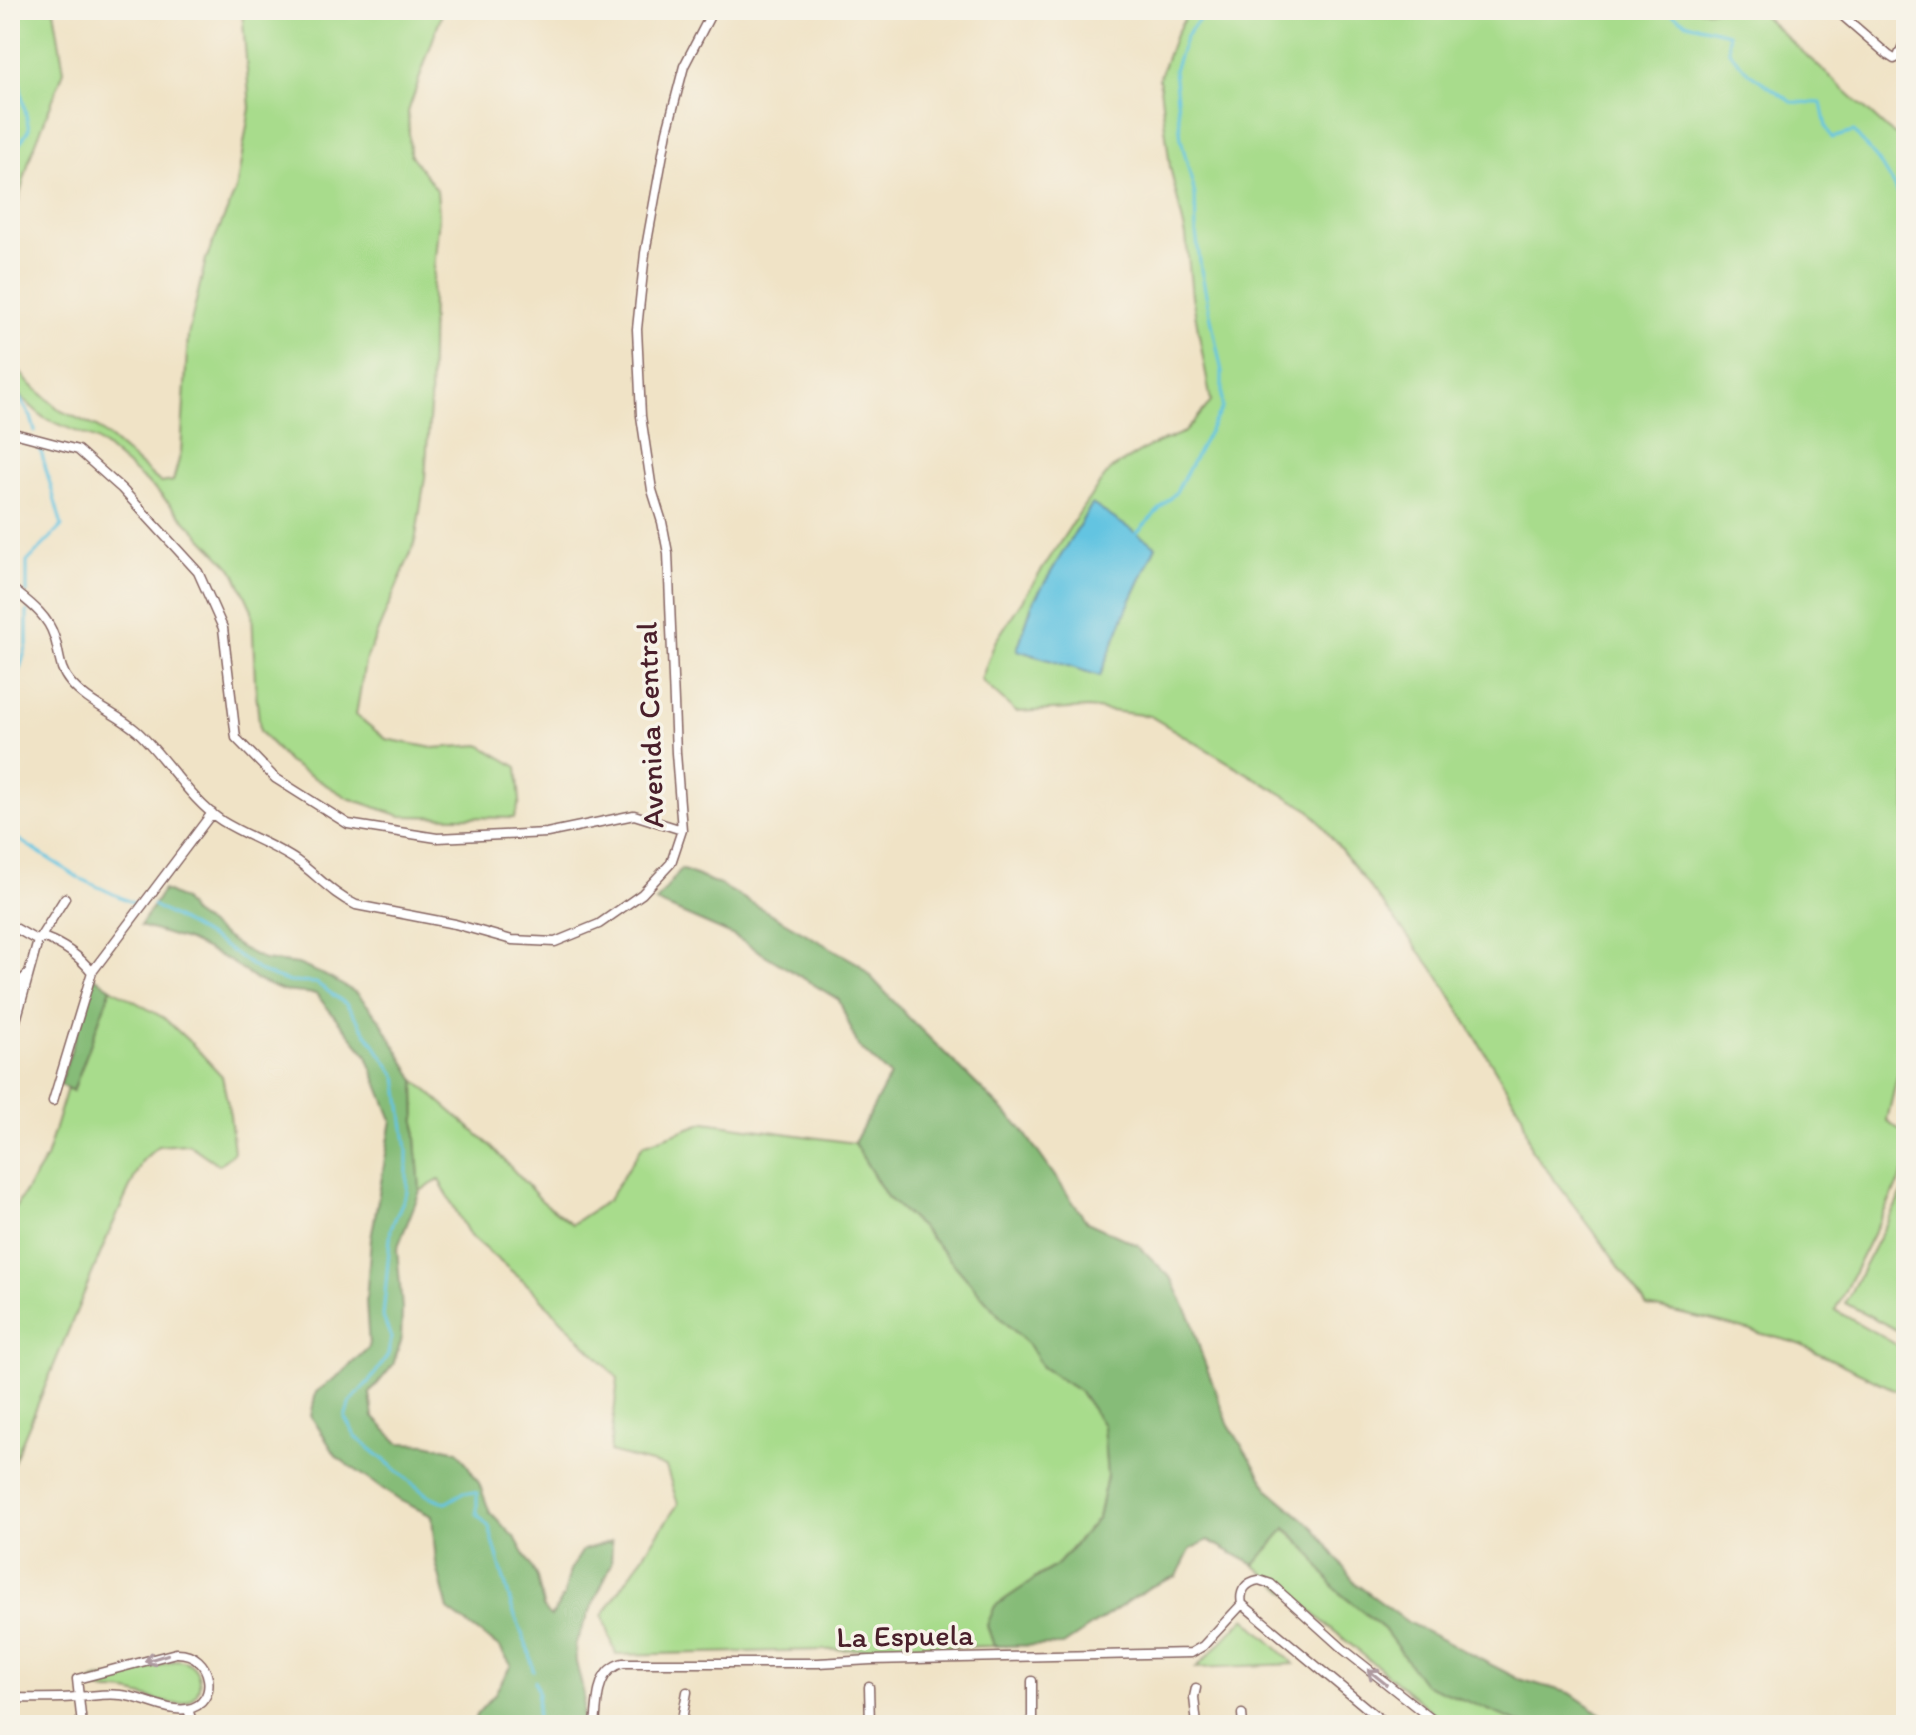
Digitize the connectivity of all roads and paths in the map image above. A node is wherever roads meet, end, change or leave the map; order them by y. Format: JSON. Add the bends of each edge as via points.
{"nodes":[{"id":1,"x":713,"y":10,"type":"edge"},
{"id":2,"x":1836,"y":10,"type":"edge"},
{"id":3,"x":1846,"y":14,"type":"edge"},
{"id":4,"x":1906,"y":38,"type":"edge"},
{"id":5,"x":10,"y":432,"type":"edge"},
{"id":6,"x":10,"y":587,"type":"edge"},
{"id":7,"x":212,"y":813,"type":"junction"},
{"id":8,"x":682,"y":830,"type":"junction"},
{"id":9,"x":65,"y":898,"type":"dead end"},
{"id":10,"x":10,"y":925,"type":"edge"},
{"id":11,"x":38,"y":941,"type":"junction"},
{"id":12,"x":30,"y":972,"type":"junction"},
{"id":13,"x":92,"y":972,"type":"junction"},
{"id":14,"x":10,"y":1000,"type":"edge"},
{"id":15,"x":12,"y":1035,"type":"dead end"},
{"id":16,"x":53,"y":1101,"type":"dead end"},
{"id":17,"x":1242,"y":1604,"type":"junction"},
{"id":18,"x":1032,"y":1681,"type":"dead end"},
{"id":19,"x":869,"y":1687,"type":"dead end"},
{"id":20,"x":1196,"y":1688,"type":"dead end"},
{"id":21,"x":687,"y":1692,"type":"dead end"},
{"id":22,"x":79,"y":1697,"type":"junction"},
{"id":23,"x":10,"y":1698,"type":"edge"},
{"id":24,"x":188,"y":1709,"type":"junction"},
{"id":25,"x":1242,"y":1714,"type":"dead end"},
{"id":26,"x":82,"y":1725,"type":"edge"},
{"id":27,"x":193,"y":1725,"type":"edge"},
{"id":28,"x":595,"y":1725,"type":"edge"},
{"id":29,"x":681,"y":1725,"type":"edge"},
{"id":30,"x":870,"y":1725,"type":"edge"},
{"id":31,"x":1032,"y":1725,"type":"edge"},
{"id":32,"x":1197,"y":1725,"type":"edge"},
{"id":33,"x":1243,"y":1725,"type":"edge"},
{"id":34,"x":1387,"y":1725,"type":"edge"},
{"id":35,"x":1439,"y":1725,"type":"edge"}],
"edges":[{"from":1,"to":8,"type":"street","name":"Avenida Central","via":[[684,66],[667,131],[637,329],[641,416],[668,553]]},
{"from":2,"to":3,"type":"street"},
{"from":3,"to":4,"type":"street","via":[[1894,59]]},
{"from":5,"to":8,"type":"street","via":[[78,450],[122,489],[198,572],[223,628],[236,738],[275,778],[348,824],[437,838],[547,833],[634,815]]},
{"from":6,"to":7,"type":"street","name":"Avenida Central","via":[[48,622],[68,680],[138,732]]},
{"from":7,"to":8,"type":"street","name":"Avenida Central","via":[[288,854],[356,905],[512,940],[555,942],[599,924],[642,894],[671,863]]},
{"from":7,"to":13,"type":"street"},
{"from":9,"to":11,"type":"street"},
{"from":10,"to":11,"type":"street"},
{"from":11,"to":12,"type":"street"},
{"from":11,"to":13,"type":"street","via":[[45,938],[79,956]]},
{"from":12,"to":14,"type":"street"},
{"from":12,"to":15,"type":"street"},
{"from":13,"to":16,"type":"street"},
{"from":17,"to":28,"type":"street","name":"La Espuela","via":[[1191,1653],[623,1663],[603,1678]]},
{"from":17,"to":34,"type":"street"},
{"from":35,"to":17,"type":"street","one_way":true,"via":[[1271,1584],[1251,1582]]},
{"from":18,"to":31,"type":"street"},
{"from":19,"to":30,"type":"street"},
{"from":20,"to":32,"type":"street"},
{"from":21,"to":29,"type":"street"},
{"from":22,"to":23,"type":"street"},
{"from":22,"to":24,"type":"street","via":[[123,1695]]},
{"from":24,"to":22,"type":"street","one_way":true,"via":[[202,1699],[209,1684],[204,1666],[183,1652],[77,1679]]},
{"from":22,"to":26,"type":"street"},
{"from":24,"to":27,"type":"street"},
{"from":25,"to":33,"type":"street"}]}
